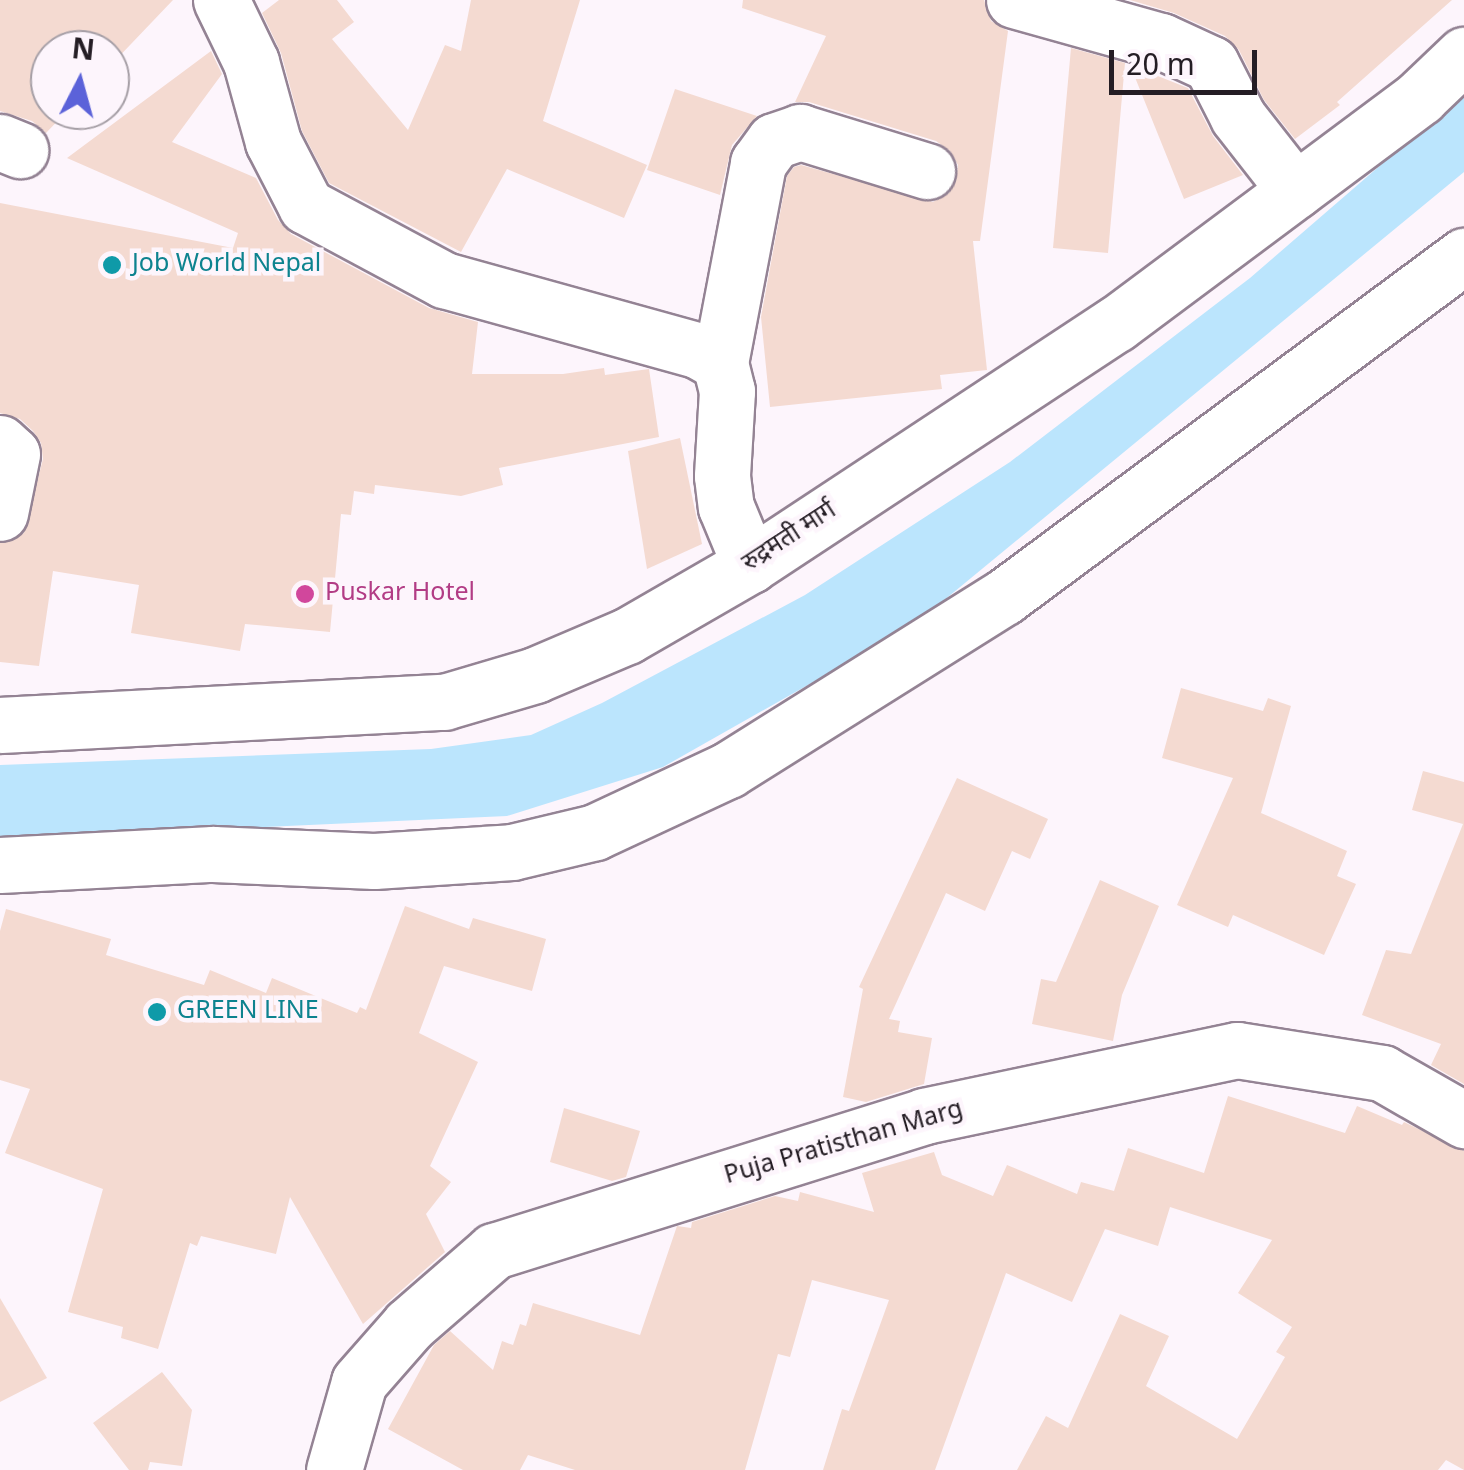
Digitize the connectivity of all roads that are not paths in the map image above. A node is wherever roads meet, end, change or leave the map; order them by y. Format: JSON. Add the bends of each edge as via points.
{"nodes":[{"id":1,"x":221,"y":0,"type":"edge"},
{"id":2,"x":1014,"y":0,"type":"edge"},
{"id":3,"x":1464,"y":55,"type":"edge"},
{"id":4,"x":927,"y":171,"type":"dead end"},
{"id":5,"x":1295,"y":190,"type":"junction"},
{"id":6,"x":1464,"y":256,"type":"edge"},
{"id":7,"x":720,"y":363,"type":"junction"},
{"id":8,"x":0,"y":442,"type":"edge"},
{"id":9,"x":0,"y":514,"type":"edge"},
{"id":10,"x":750,"y":565,"type":"junction"},
{"id":11,"x":0,"y":726,"type":"edge"},
{"id":12,"x":0,"y":865,"type":"edge"},
{"id":13,"x":1464,"y":1120,"type":"edge"},
{"id":14,"x":334,"y":1470,"type":"edge"}],
"edges":[{"from":1,"to":7,"type":"street","via":[[251,62],[273,142],[306,206],[444,280],[697,350]]},
{"from":2,"to":5,"type":"street","via":[[1161,42],[1211,64],[1238,117]]},
{"from":3,"to":5,"type":"street","name":"रुद्रमती मार्ग","via":[[1420,97]]},
{"from":4,"to":7,"type":"street","via":[[800,132],[774,141],[758,163]]},
{"from":5,"to":10,"type":"street","name":"रुद्रमती मार्ग","via":[[1116,324]]},
{"from":6,"to":12,"type":"street","via":[[1004,597],[728,770],[595,832],[512,852],[374,861],[213,854]]},
{"from":7,"to":10,"type":"street","via":[[727,391],[726,507]]},
{"from":8,"to":9,"type":"street","via":[[12,454]]},
{"from":10,"to":11,"type":"street","name":"रुद्रमती मार्ग","via":[[627,636],[535,675],[444,702]]},
{"from":13,"to":14,"type":"street","name":"Puja Pratisthan Marg","via":[[1382,1073],[1238,1050],[924,1116],[494,1251],[409,1324],[359,1382]]}]}
